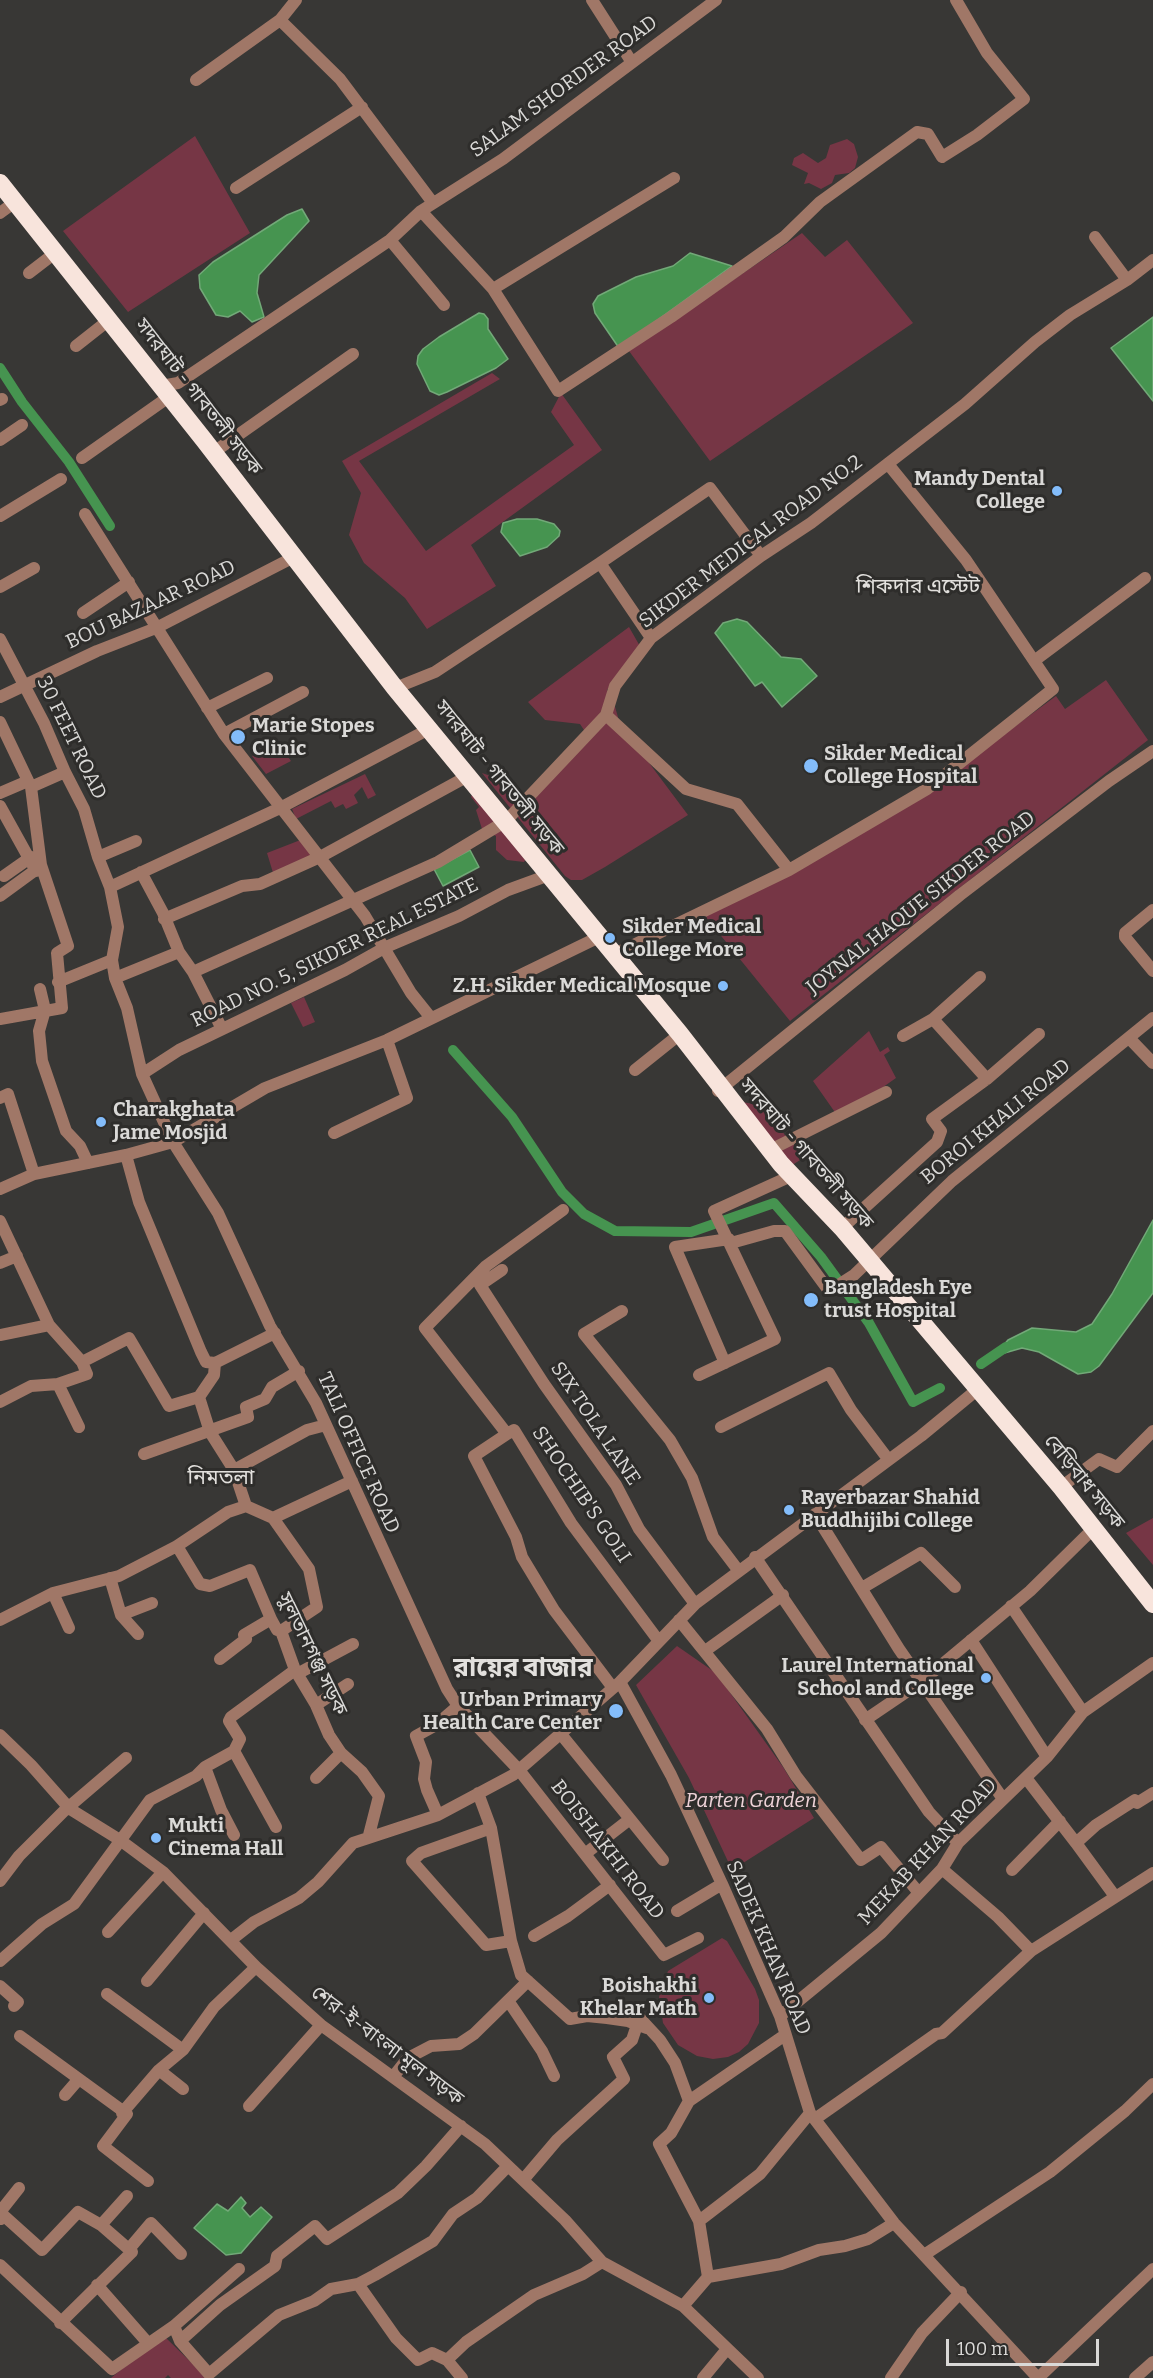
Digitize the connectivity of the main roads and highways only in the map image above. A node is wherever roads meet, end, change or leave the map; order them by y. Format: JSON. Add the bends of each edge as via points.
{"nodes":[{"id":1,"x":0,"y":183,"type":"edge"},
{"id":2,"x":978,"y":1389,"type":"joint"},
{"id":3,"x":1153,"y":1604,"type":"edge"}],
"edges":[{"from":1,"to":2,"type":"highway","name":"সদরঘাট - গাবতলী সড়ক","via":[[395,688],[680,1034],[719,1090]]},
{"from":2,"to":3,"type":"highway","name":"বেড়িবাধ সড়ক"}]}
